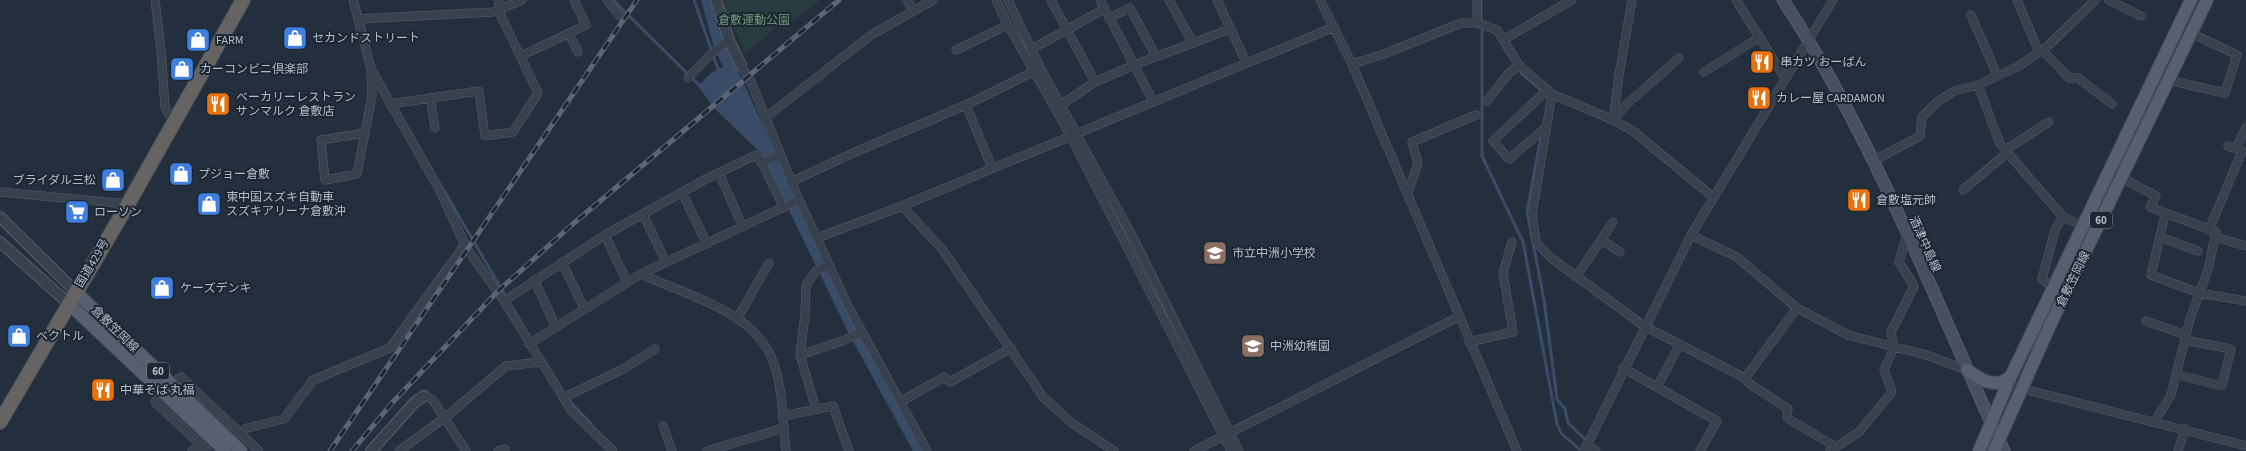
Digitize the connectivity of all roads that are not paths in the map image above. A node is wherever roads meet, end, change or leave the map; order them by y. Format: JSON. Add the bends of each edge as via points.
{"nodes":[{"id":1,"x":155,"y":0,"type":"edge"},
{"id":2,"x":243,"y":0,"type":"edge"},
{"id":3,"x":353,"y":0,"type":"edge"},
{"id":4,"x":498,"y":0,"type":"edge"},
{"id":5,"x":522,"y":0,"type":"edge"},
{"id":6,"x":574,"y":0,"type":"edge"},
{"id":7,"x":607,"y":0,"type":"edge"},
{"id":8,"x":716,"y":0,"type":"edge"},
{"id":9,"x":907,"y":0,"type":"edge"},
{"id":10,"x":933,"y":0,"type":"edge"},
{"id":11,"x":996,"y":0,"type":"edge"},
{"id":12,"x":1008,"y":0,"type":"edge"},
{"id":13,"x":1051,"y":0,"type":"edge"},
{"id":14,"x":1100,"y":0,"type":"edge"},
{"id":15,"x":1169,"y":0,"type":"edge"},
{"id":16,"x":1216,"y":0,"type":"edge"},
{"id":17,"x":1320,"y":0,"type":"edge"},
{"id":18,"x":1477,"y":0,"type":"edge"},
{"id":19,"x":1572,"y":0,"type":"edge"},
{"id":20,"x":1632,"y":0,"type":"edge"},
{"id":21,"x":1736,"y":0,"type":"edge"},
{"id":22,"x":1783,"y":0,"type":"edge"},
{"id":23,"x":1833,"y":0,"type":"edge"},
{"id":24,"x":2017,"y":0,"type":"edge"},
{"id":25,"x":2109,"y":0,"type":"edge"},
{"id":26,"x":2191,"y":0,"type":"edge"},
{"id":27,"x":2207,"y":0,"type":"edge"},
{"id":28,"x":2091,"y":1,"type":"edge"},
{"id":29,"x":1104,"y":9,"type":"junction"},
{"id":30,"x":500,"y":11,"type":"junction"},
{"id":31,"x":914,"y":11,"type":"junction"},
{"id":32,"x":1971,"y":15,"type":"dead end"},
{"id":33,"x":620,"y":16,"type":"dead end"},
{"id":34,"x":2141,"y":16,"type":"dead end"},
{"id":35,"x":1109,"y":18,"type":"junction"},
{"id":36,"x":361,"y":19,"type":"junction"},
{"id":37,"x":1477,"y":23,"type":"junction"},
{"id":38,"x":1008,"y":26,"type":"junction"},
{"id":39,"x":1334,"y":27,"type":"junction"},
{"id":40,"x":1230,"y":29,"type":"junction"},
{"id":41,"x":1066,"y":30,"type":"junction"},
{"id":42,"x":2191,"y":33,"type":"junction"},
{"id":43,"x":569,"y":34,"type":"junction"},
{"id":44,"x":1760,"y":37,"type":"junction"},
{"id":45,"x":1809,"y":39,"type":"junction"},
{"id":46,"x":1503,"y":40,"type":"junction"},
{"id":47,"x":728,"y":41,"type":"junction"},
{"id":48,"x":1194,"y":43,"type":"junction"},
{"id":49,"x":1032,"y":49,"type":"junction"},
{"id":50,"x":956,"y":50,"type":"dead end"},
{"id":51,"x":2040,"y":51,"type":"junction"},
{"id":52,"x":578,"y":52,"type":"dead end"},
{"id":53,"x":521,"y":56,"type":"junction"},
{"id":54,"x":1156,"y":56,"type":"junction"},
{"id":55,"x":1679,"y":58,"type":"dead end"},
{"id":56,"x":1246,"y":62,"type":"junction"},
{"id":57,"x":1352,"y":64,"type":"junction"},
{"id":58,"x":741,"y":65,"type":"joint"},
{"id":59,"x":1134,"y":65,"type":"junction"},
{"id":60,"x":1517,"y":67,"type":"junction"},
{"id":61,"x":371,"y":70,"type":"junction"},
{"id":62,"x":1038,"y":70,"type":"junction"},
{"id":63,"x":1704,"y":72,"type":"dead end"},
{"id":64,"x":1997,"y":75,"type":"junction"},
{"id":65,"x":690,"y":76,"type":"dead end"},
{"id":66,"x":1786,"y":78,"type":"junction"},
{"id":67,"x":2168,"y":80,"type":"junction"},
{"id":68,"x":1095,"y":82,"type":"junction"},
{"id":69,"x":1978,"y":85,"type":"junction"},
{"id":70,"x":1549,"y":92,"type":"junction"},
{"id":71,"x":430,"y":98,"type":"junction"},
{"id":72,"x":1153,"y":100,"type":"junction"},
{"id":73,"x":1487,"y":101,"type":"dead end"},
{"id":74,"x":393,"y":103,"type":"junction"},
{"id":75,"x":2112,"y":104,"type":"dead end"},
{"id":76,"x":1062,"y":105,"type":"junction"},
{"id":77,"x":966,"y":106,"type":"junction"},
{"id":78,"x":1476,"y":115,"type":"dead end"},
{"id":79,"x":764,"y":118,"type":"junction"},
{"id":80,"x":1613,"y":120,"type":"junction"},
{"id":81,"x":173,"y":121,"type":"junction"},
{"id":82,"x":2049,"y":122,"type":"dead end"},
{"id":83,"x":2246,"y":127,"type":"edge"},
{"id":84,"x":435,"y":128,"type":"dead end"},
{"id":85,"x":1545,"y":128,"type":"junction"},
{"id":86,"x":364,"y":133,"type":"junction"},
{"id":87,"x":1074,"y":134,"type":"junction"},
{"id":88,"x":2228,"y":146,"type":"dead end"},
{"id":89,"x":2236,"y":149,"type":"junction"},
{"id":90,"x":2006,"y":151,"type":"junction"},
{"id":91,"x":778,"y":156,"type":"junction"},
{"id":92,"x":1874,"y":161,"type":"junction"},
{"id":93,"x":764,"y":163,"type":"junction"},
{"id":94,"x":992,"y":168,"type":"junction"},
{"id":95,"x":2110,"y":171,"type":"junction"},
{"id":96,"x":719,"y":174,"type":"junction"},
{"id":97,"x":2121,"y":178,"type":"junction"},
{"id":98,"x":792,"y":182,"type":"junction"},
{"id":99,"x":1963,"y":190,"type":"dead end"},
{"id":100,"x":0,"y":192,"type":"edge"},
{"id":101,"x":682,"y":193,"type":"junction"},
{"id":102,"x":1408,"y":193,"type":"junction"},
{"id":103,"x":1713,"y":197,"type":"junction"},
{"id":104,"x":798,"y":201,"type":"junction"},
{"id":105,"x":128,"y":204,"type":"junction"},
{"id":106,"x":902,"y":206,"type":"junction"},
{"id":107,"x":785,"y":207,"type":"junction"},
{"id":108,"x":643,"y":214,"type":"junction"},
{"id":109,"x":2165,"y":215,"type":"junction"},
{"id":110,"x":0,"y":217,"type":"edge"},
{"id":111,"x":2062,"y":217,"type":"junction"},
{"id":112,"x":1613,"y":222,"type":"dead end"},
{"id":113,"x":2083,"y":226,"type":"junction"},
{"id":114,"x":743,"y":227,"type":"junction"},
{"id":115,"x":2209,"y":230,"type":"junction"},
{"id":116,"x":605,"y":235,"type":"junction"},
{"id":117,"x":1691,"y":235,"type":"junction"},
{"id":118,"x":1907,"y":236,"type":"junction"},
{"id":119,"x":2215,"y":236,"type":"junction"},
{"id":120,"x":2160,"y":237,"type":"junction"},
{"id":121,"x":817,"y":238,"type":"junction"},
{"id":122,"x":1602,"y":240,"type":"junction"},
{"id":123,"x":0,"y":242,"type":"edge"},
{"id":124,"x":1512,"y":242,"type":"dead end"},
{"id":125,"x":465,"y":244,"type":"junction"},
{"id":126,"x":707,"y":244,"type":"junction"},
{"id":127,"x":2246,"y":246,"type":"edge"},
{"id":128,"x":2198,"y":250,"type":"dead end"},
{"id":129,"x":1620,"y":252,"type":"dead end"},
{"id":130,"x":562,"y":262,"type":"junction"},
{"id":131,"x":666,"y":262,"type":"junction"},
{"id":132,"x":769,"y":263,"type":"dead end"},
{"id":133,"x":828,"y":265,"type":"junction"},
{"id":134,"x":642,"y":274,"type":"junction"},
{"id":135,"x":1576,"y":277,"type":"junction"},
{"id":136,"x":534,"y":280,"type":"junction"},
{"id":137,"x":627,"y":282,"type":"junction"},
{"id":138,"x":2053,"y":288,"type":"junction"},
{"id":139,"x":75,"y":291,"type":"junction"},
{"id":140,"x":2199,"y":293,"type":"junction"},
{"id":141,"x":507,"y":299,"type":"junction"},
{"id":142,"x":2246,"y":301,"type":"edge"},
{"id":143,"x":68,"y":303,"type":"junction"},
{"id":144,"x":584,"y":308,"type":"junction"},
{"id":145,"x":1797,"y":308,"type":"junction"},
{"id":146,"x":1458,"y":317,"type":"junction"},
{"id":147,"x":737,"y":318,"type":"junction"},
{"id":148,"x":2146,"y":321,"type":"dead end"},
{"id":149,"x":1644,"y":326,"type":"junction"},
{"id":150,"x":556,"y":327,"type":"junction"},
{"id":151,"x":861,"y":333,"type":"junction"},
{"id":152,"x":2186,"y":338,"type":"junction"},
{"id":153,"x":1470,"y":342,"type":"junction"},
{"id":154,"x":531,"y":343,"type":"junction"},
{"id":155,"x":1680,"y":344,"type":"junction"},
{"id":156,"x":654,"y":348,"type":"dead end"},
{"id":157,"x":1011,"y":348,"type":"junction"},
{"id":158,"x":1894,"y":348,"type":"junction"},
{"id":159,"x":800,"y":355,"type":"junction"},
{"id":160,"x":540,"y":362,"type":"junction"},
{"id":161,"x":1623,"y":368,"type":"junction"},
{"id":162,"x":1967,"y":370,"type":"junction"},
{"id":163,"x":2178,"y":375,"type":"junction"},
{"id":164,"x":1745,"y":378,"type":"junction"},
{"id":165,"x":2007,"y":381,"type":"junction"},
{"id":166,"x":1657,"y":386,"type":"junction"},
{"id":167,"x":166,"y":387,"type":"junction"},
{"id":168,"x":2021,"y":388,"type":"junction"},
{"id":169,"x":424,"y":396,"type":"joint"},
{"id":170,"x":565,"y":397,"type":"junction"},
{"id":171,"x":900,"y":402,"type":"junction"},
{"id":172,"x":816,"y":409,"type":"junction"},
{"id":173,"x":782,"y":416,"type":"junction"},
{"id":174,"x":444,"y":418,"type":"junction"},
{"id":175,"x":2155,"y":421,"type":"junction"},
{"id":176,"x":0,"y":422,"type":"edge"},
{"id":177,"x":1992,"y":424,"type":"junction"},
{"id":178,"x":663,"y":426,"type":"dead end"},
{"id":179,"x":784,"y":428,"type":"junction"},
{"id":180,"x":2184,"y":429,"type":"junction"},
{"id":181,"x":1227,"y":433,"type":"junction"},
{"id":182,"x":240,"y":434,"type":"junction"},
{"id":183,"x":2246,"y":446,"type":"edge"},
{"id":184,"x":1585,"y":448,"type":"edge"},
{"id":185,"x":1999,"y":448,"type":"edge"},
{"id":186,"x":203,"y":450,"type":"edge"},
{"id":187,"x":1834,"y":450,"type":"edge"},
{"id":188,"x":192,"y":451,"type":"edge"},
{"id":189,"x":225,"y":451,"type":"edge"},
{"id":190,"x":241,"y":451,"type":"edge"},
{"id":191,"x":259,"y":451,"type":"edge"},
{"id":192,"x":371,"y":451,"type":"edge"},
{"id":193,"x":399,"y":451,"type":"edge"},
{"id":194,"x":466,"y":451,"type":"edge"},
{"id":195,"x":614,"y":451,"type":"edge"},
{"id":196,"x":672,"y":451,"type":"edge"},
{"id":197,"x":707,"y":451,"type":"edge"},
{"id":198,"x":786,"y":451,"type":"edge"},
{"id":199,"x":849,"y":451,"type":"edge"},
{"id":200,"x":927,"y":451,"type":"edge"},
{"id":201,"x":1114,"y":451,"type":"edge"},
{"id":202,"x":1194,"y":451,"type":"edge"},
{"id":203,"x":1231,"y":451,"type":"edge"},
{"id":204,"x":1240,"y":451,"type":"edge"},
{"id":205,"x":1517,"y":451,"type":"edge"},
{"id":206,"x":1596,"y":451,"type":"edge"},
{"id":207,"x":1700,"y":451,"type":"edge"},
{"id":208,"x":1979,"y":451,"type":"edge"},
{"id":209,"x":2178,"y":451,"type":"edge"}],
"edges":[{"from":1,"to":81,"type":"street","via":[[165,107]]},
{"from":2,"to":81,"type":"highway","name":"国道429号"},
{"from":3,"to":36,"type":"street"},
{"from":4,"to":30,"type":"street"},
{"from":5,"to":30,"type":"street"},
{"from":6,"to":43,"type":"street","via":[[586,25]]},
{"from":7,"to":33,"type":"street"},
{"from":8,"to":47,"type":"street"},
{"from":9,"to":31,"type":"street"},
{"from":10,"to":31,"type":"street"},
{"from":11,"to":38,"type":"street"},
{"from":12,"to":49,"type":"street"},
{"from":13,"to":41,"type":"street"},
{"from":14,"to":29,"type":"street"},
{"from":15,"to":48,"type":"street"},
{"from":16,"to":40,"type":"street"},
{"from":17,"to":39,"type":"street"},
{"from":18,"to":37,"type":"street"},
{"from":19,"to":46,"type":"street"},
{"from":20,"to":80,"type":"street"},
{"from":21,"to":44,"type":"street"},
{"from":22,"to":45,"type":"main road","name":"酒津中島線"},
{"from":23,"to":45,"type":"street"},
{"from":24,"to":51,"type":"street"},
{"from":25,"to":34,"type":"street"},
{"from":26,"to":95,"type":"main road","name":"倉敷笠岡線","number":"60"},
{"from":27,"to":42,"type":"main road","name":"倉敷笠岡線","number":"60"},
{"from":28,"to":51,"type":"street"},
{"from":29,"to":35,"type":"street"},
{"from":29,"to":41,"type":"street"},
{"from":30,"to":36,"type":"street"},
{"from":30,"to":53,"type":"street"},
{"from":31,"to":79,"type":"street","via":[[871,35]]},
{"from":32,"to":64,"type":"street"},
{"from":35,"to":54,"type":"street","via":[[1130,8]]},
{"from":35,"to":59,"type":"street"},
{"from":36,"to":61,"type":"street"},
{"from":37,"to":46,"type":"street","via":[[1497,30]]},
{"from":37,"to":57,"type":"street","via":[[1461,23]]},
{"from":38,"to":50,"type":"street"},
{"from":38,"to":62,"type":"street"},
{"from":39,"to":56,"type":"street"},
{"from":39,"to":57,"type":"street"},
{"from":40,"to":48,"type":"street"},
{"from":40,"to":56,"type":"street"},
{"from":41,"to":49,"type":"street"},
{"from":41,"to":68,"type":"street"},
{"from":42,"to":67,"type":"main road","name":"倉敷笠岡線","number":"60"},
{"from":42,"to":67,"type":"street","via":[[2237,55],[2225,93]]},
{"from":43,"to":52,"type":"street"},
{"from":43,"to":53,"type":"street"},
{"from":44,"to":63,"type":"street"},
{"from":44,"to":66,"type":"street"},
{"from":45,"to":66,"type":"street"},
{"from":45,"to":92,"type":"main road","name":"酒津中島線"},
{"from":46,"to":60,"type":"street"},
{"from":47,"to":58,"type":"street"},
{"from":47,"to":65,"type":"street"},
{"from":48,"to":54,"type":"street"},
{"from":49,"to":62,"type":"street"},
{"from":51,"to":64,"type":"street","via":[[2019,66]]},
{"from":51,"to":75,"type":"street","via":[[2069,78],[2078,78]]},
{"from":53,"to":71,"type":"street","via":[[538,93],[512,132],[485,136],[479,91]]},
{"from":54,"to":59,"type":"street"},
{"from":55,"to":80,"type":"street"},
{"from":56,"to":72,"type":"street"},
{"from":57,"to":102,"type":"street"},
{"from":58,"to":79,"type":"street"},
{"from":59,"to":68,"type":"street"},
{"from":59,"to":72,"type":"street"},
{"from":60,"to":70,"type":"street"},
{"from":60,"to":73,"type":"street"},
{"from":61,"to":74,"type":"street"},
{"from":61,"to":86,"type":"street","via":[[372,96]]},
{"from":62,"to":76,"type":"street"},
{"from":62,"to":77,"type":"street"},
{"from":62,"to":87,"type":"street"},
{"from":64,"to":69,"type":"street"},
{"from":66,"to":103,"type":"street"},
{"from":67,"to":97,"type":"main road","name":"倉敷笠岡線","number":"60"},
{"from":68,"to":76,"type":"street"},
{"from":69,"to":90,"type":"street","via":[[2000,144]]},
{"from":69,"to":92,"type":"street","via":[[1954,91],[1937,102],[1922,117],[1920,136]]},
{"from":70,"to":80,"type":"street"},
{"from":70,"to":85,"type":"street"},
{"from":70,"to":85,"type":"street","via":[[1493,141],[1509,159]]},
{"from":71,"to":74,"type":"street"},
{"from":71,"to":84,"type":"street"},
{"from":72,"to":87,"type":"street"},
{"from":74,"to":125,"type":"street"},
{"from":76,"to":87,"type":"street"},
{"from":77,"to":94,"type":"street"},
{"from":77,"to":98,"type":"street"},
{"from":78,"to":102,"type":"street","via":[[1412,142],[1418,163]]},
{"from":79,"to":91,"type":"street"},
{"from":80,"to":103,"type":"street","via":[[1633,131]]},
{"from":81,"to":105,"type":"highway","name":"国道429号"},
{"from":82,"to":90,"type":"street"},
{"from":83,"to":89,"type":"street"},
{"from":85,"to":135,"type":"street","via":[[1532,215],[1536,242]]},
{"from":86,"to":86,"type":"street","via":[[357,174],[325,180],[321,140]]},
{"from":87,"to":94,"type":"street"},
{"from":87,"to":181,"type":"street"},
{"from":88,"to":89,"type":"street"},
{"from":89,"to":115,"type":"street","via":[[2242,151]]},
{"from":90,"to":99,"type":"street"},
{"from":90,"to":111,"type":"street"},
{"from":91,"to":93,"type":"street"},
{"from":91,"to":98,"type":"street"},
{"from":92,"to":118,"type":"main road","name":"酒津中島線"},
{"from":93,"to":96,"type":"street","via":[[756,156]]},
{"from":93,"to":107,"type":"street"},
{"from":94,"to":106,"type":"street"},
{"from":95,"to":97,"type":"street"},
{"from":95,"to":113,"type":"main road","name":"倉敷笠岡線","number":"60"},
{"from":96,"to":101,"type":"street"},
{"from":96,"to":114,"type":"street"},
{"from":97,"to":109,"type":"street","via":[[2156,196],[2150,207]]},
{"from":97,"to":168,"type":"main road","name":"倉敷笠岡線","number":"60"},
{"from":98,"to":104,"type":"street"},
{"from":100,"to":105,"type":"street"},
{"from":101,"to":108,"type":"street"},
{"from":101,"to":126,"type":"street"},
{"from":102,"to":146,"type":"street"},
{"from":103,"to":117,"type":"street"},
{"from":104,"to":107,"type":"street"},
{"from":104,"to":121,"type":"street"},
{"from":105,"to":139,"type":"highway","name":"国道429号"},
{"from":106,"to":121,"type":"street"},
{"from":106,"to":157,"type":"street","via":[[942,249]]},
{"from":107,"to":114,"type":"street"},
{"from":108,"to":116,"type":"street"},
{"from":108,"to":131,"type":"street"},
{"from":109,"to":115,"type":"street"},
{"from":109,"to":120,"type":"street"},
{"from":110,"to":139,"type":"street"},
{"from":111,"to":113,"type":"street"},
{"from":111,"to":138,"type":"street","via":[[2055,230],[2042,279]]},
{"from":112,"to":122,"type":"street"},
{"from":113,"to":138,"type":"main road","name":"倉敷笠岡線","number":"60"},
{"from":114,"to":126,"type":"street"},
{"from":115,"to":119,"type":"street","via":[[2216,232]]},
{"from":116,"to":130,"type":"street"},
{"from":116,"to":137,"type":"street"},
{"from":117,"to":145,"type":"street","via":[[1737,257]]},
{"from":117,"to":149,"type":"street"},
{"from":118,"to":158,"type":"street","via":[[1899,262],[1914,286],[1891,332]]},
{"from":118,"to":162,"type":"main road","name":"酒津中島線"},
{"from":119,"to":127,"type":"street"},
{"from":119,"to":140,"type":"street"},
{"from":120,"to":128,"type":"street"},
{"from":120,"to":140,"type":"street","via":[[2150,275]]},
{"from":121,"to":133,"type":"street"},
{"from":122,"to":129,"type":"street"},
{"from":122,"to":135,"type":"street"},
{"from":123,"to":143,"type":"street"},
{"from":124,"to":153,"type":"street","via":[[1502,273],[1512,332]]},
{"from":125,"to":141,"type":"street"},
{"from":125,"to":182,"type":"street","via":[[390,348],[313,380],[284,419],[247,428]]},
{"from":126,"to":131,"type":"street"},
{"from":130,"to":136,"type":"street"},
{"from":130,"to":144,"type":"street"},
{"from":131,"to":134,"type":"street"},
{"from":132,"to":147,"type":"street"},
{"from":133,"to":151,"type":"street"},
{"from":133,"to":159,"type":"street","via":[[816,271],[806,285]]},
{"from":134,"to":137,"type":"street"},
{"from":134,"to":147,"type":"street"},
{"from":135,"to":149,"type":"street"},
{"from":136,"to":141,"type":"street"},
{"from":136,"to":150,"type":"street"},
{"from":137,"to":144,"type":"street"},
{"from":138,"to":165,"type":"main road","name":"倉敷笠岡線","number":"60"},
{"from":139,"to":143,"type":"highway","name":"国道429号"},
{"from":139,"to":167,"type":"main road","name":"倉敷笠岡線","number":"60"},
{"from":140,"to":142,"type":"street"},
{"from":140,"to":152,"type":"street"},
{"from":141,"to":154,"type":"street"},
{"from":143,"to":167,"type":"main road","name":"倉敷笠岡線","number":"60"},
{"from":143,"to":176,"type":"highway","name":"国道429号"},
{"from":144,"to":150,"type":"street"},
{"from":145,"to":158,"type":"street","via":[[1848,335]]},
{"from":145,"to":164,"type":"street"},
{"from":146,"to":153,"type":"street"},
{"from":146,"to":181,"type":"street"},
{"from":147,"to":173,"type":"street","via":[[759,336],[768,349],[778,381]]},
{"from":148,"to":152,"type":"street"},
{"from":149,"to":155,"type":"street"},
{"from":149,"to":161,"type":"street"},
{"from":150,"to":154,"type":"street"},
{"from":151,"to":159,"type":"street"},
{"from":151,"to":171,"type":"street"},
{"from":152,"to":163,"type":"street"},
{"from":152,"to":163,"type":"street","via":[[2232,349],[2222,386]]},
{"from":153,"to":205,"type":"street"},
{"from":154,"to":160,"type":"street"},
{"from":155,"to":164,"type":"street"},
{"from":155,"to":166,"type":"street"},
{"from":156,"to":170,"type":"street","via":[[623,368]]},
{"from":157,"to":171,"type":"street","via":[[950,382],[944,377]]},
{"from":157,"to":201,"type":"street","via":[[1044,398],[1056,410]]},
{"from":158,"to":162,"type":"street","via":[[1926,355]]},
{"from":158,"to":187,"type":"street","via":[[1884,370],[1892,392],[1859,432]]},
{"from":159,"to":172,"type":"street"},
{"from":160,"to":170,"type":"street"},
{"from":160,"to":174,"type":"street","via":[[506,366]]},
{"from":161,"to":166,"type":"street"},
{"from":161,"to":184,"type":"street"},
{"from":162,"to":165,"type":"main road","via":[[1987,382]]},
{"from":162,"to":177,"type":"main road","name":"酒津中島線"},
{"from":163,"to":175,"type":"street","via":[[2171,395]]},
{"from":164,"to":187,"type":"street","via":[[1788,409],[1787,418]]},
{"from":165,"to":168,"type":"street"},
{"from":165,"to":177,"type":"main road","name":"倉敷笠岡線","number":"60"},
{"from":166,"to":207,"type":"street","via":[[1717,420]]},
{"from":167,"to":182,"type":"street","via":[[181,377]]},
{"from":167,"to":186,"type":"street","via":[[155,402]]},
{"from":167,"to":189,"type":"main road","name":"倉敷笠岡線","number":"60"},
{"from":167,"to":190,"type":"main road","name":"倉敷笠岡線","number":"60"},
{"from":168,"to":175,"type":"street"},
{"from":168,"to":185,"type":"main road","name":"倉敷笠岡線","number":"60"},
{"from":169,"to":174,"type":"street","via":[[432,399]]},
{"from":169,"to":192,"type":"street"},
{"from":170,"to":195,"type":"street","via":[[582,421]]},
{"from":171,"to":200,"type":"street"},
{"from":172,"to":173,"type":"street"},
{"from":172,"to":199,"type":"street","via":[[833,406]]},
{"from":173,"to":179,"type":"street"},
{"from":174,"to":193,"type":"street"},
{"from":174,"to":194,"type":"street"},
{"from":175,"to":180,"type":"street"},
{"from":177,"to":185,"type":"main road","name":"酒津中島線"},
{"from":177,"to":208,"type":"main road","name":"倉敷笠岡線","number":"60"},
{"from":178,"to":196,"type":"street"},
{"from":179,"to":197,"type":"street"},
{"from":179,"to":198,"type":"street"},
{"from":180,"to":183,"type":"street"},
{"from":180,"to":209,"type":"street"},
{"from":181,"to":202,"type":"street"},
{"from":181,"to":203,"type":"street"},
{"from":181,"to":204,"type":"street"},
{"from":182,"to":191,"type":"street"},
{"from":184,"to":206,"type":"street"},
{"from":186,"to":188,"type":"street"}]}
